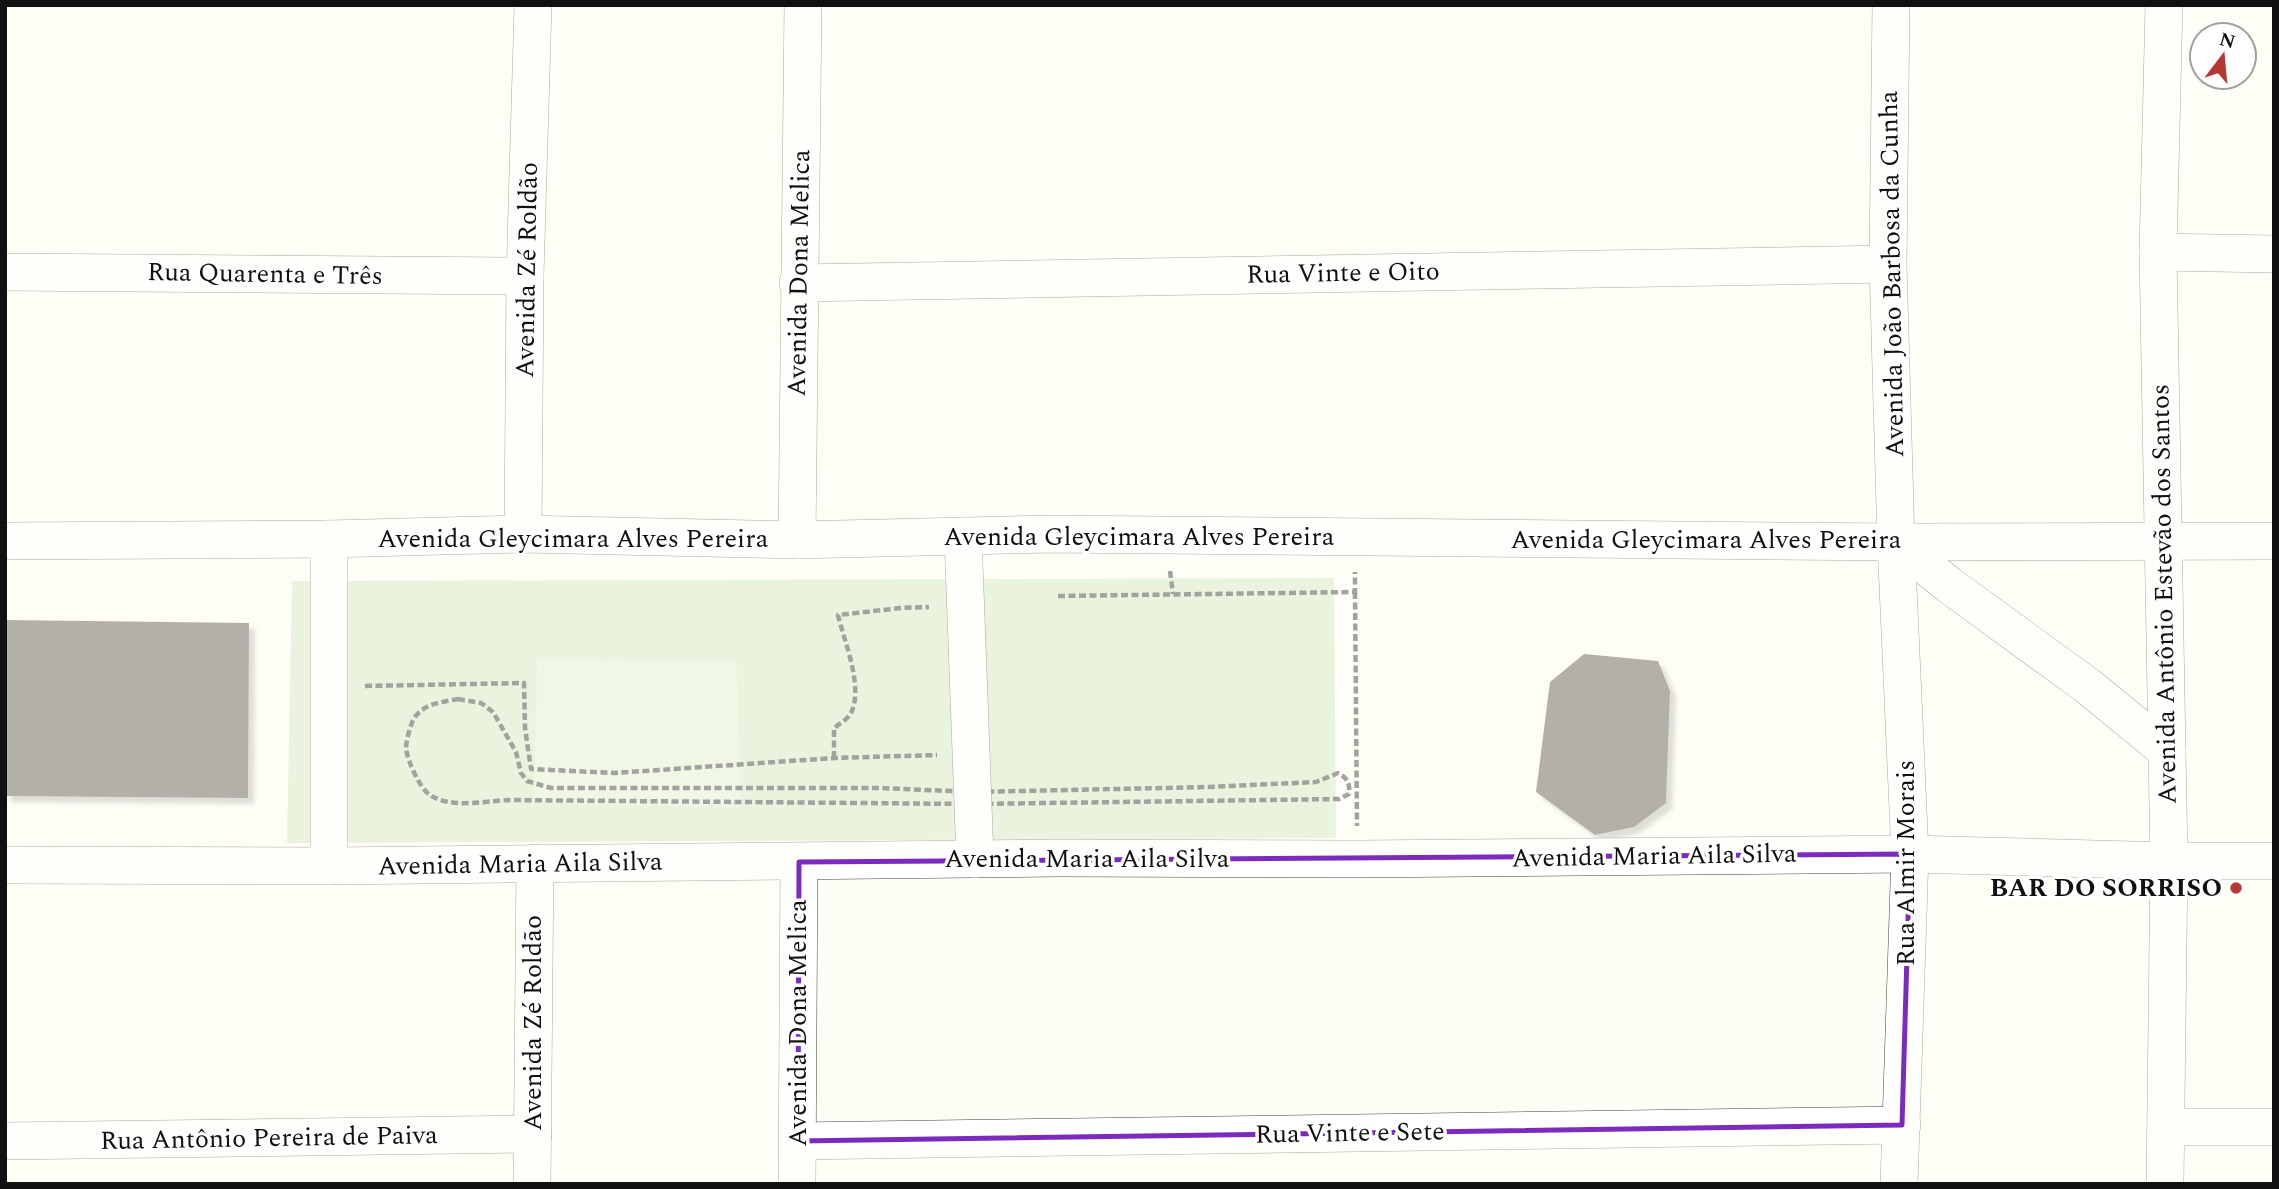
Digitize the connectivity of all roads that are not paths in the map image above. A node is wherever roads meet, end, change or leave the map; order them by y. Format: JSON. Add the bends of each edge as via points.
{"nodes":[{"id":1,"x":533,"y":5,"type":"edge"},
{"id":2,"x":803,"y":5,"type":"edge"},
{"id":3,"x":1891,"y":5,"type":"edge"},
{"id":4,"x":2164,"y":5,"type":"edge"},
{"id":5,"x":2158,"y":252,"type":"junction"},
{"id":6,"x":2274,"y":254,"type":"edge"},
{"id":7,"x":1888,"y":264,"type":"junction"},
{"id":8,"x":5,"y":272,"type":"edge"},
{"id":9,"x":525,"y":276,"type":"junction"},
{"id":10,"x":798,"y":282,"type":"junction"},
{"id":11,"x":523,"y":534,"type":"junction"},
{"id":12,"x":963,"y":536,"type":"junction"},
{"id":13,"x":329,"y":539,"type":"junction"},
{"id":14,"x":797,"y":540,"type":"junction"},
{"id":15,"x":5,"y":541,"type":"edge"},
{"id":16,"x":2162,"y":541,"type":"junction"},
{"id":17,"x":2274,"y":541,"type":"edge"},
{"id":18,"x":1896,"y":542,"type":"junction"},
{"id":19,"x":2167,"y":751,"type":"junction"},
{"id":20,"x":1910,"y":854,"type":"junction"},
{"id":21,"x":975,"y":859,"type":"junction"},
{"id":22,"x":2169,"y":861,"type":"junction"},
{"id":23,"x":2274,"y":861,"type":"edge"},
{"id":24,"x":799,"y":862,"type":"junction"},
{"id":25,"x":534,"y":863,"type":"junction"},
{"id":26,"x":5,"y":865,"type":"edge"},
{"id":27,"x":329,"y":866,"type":"junction"},
{"id":28,"x":1902,"y":1125,"type":"junction"},
{"id":29,"x":2166,"y":1127,"type":"junction"},
{"id":30,"x":2274,"y":1127,"type":"edge"},
{"id":31,"x":533,"y":1133,"type":"junction"},
{"id":32,"x":5,"y":1142,"type":"edge"},
{"id":33,"x":798,"y":1142,"type":"junction"},
{"id":34,"x":532,"y":1184,"type":"edge"},
{"id":35,"x":797,"y":1184,"type":"edge"},
{"id":36,"x":1899,"y":1184,"type":"edge"},
{"id":37,"x":2165,"y":1184,"type":"edge"}],
"edges":[{"from":1,"to":9,"type":"street","name":"Avenida Zé Roldão"},
{"from":2,"to":10,"type":"street","name":"Avenida Dona Melica"},
{"from":3,"to":7,"type":"street","name":"Avenida João Barbosa da Cunha"},
{"from":4,"to":5,"type":"street","name":"Avenida Antônio Estevão dos Santos"},
{"from":5,"to":6,"type":"street"},
{"from":5,"to":16,"type":"street","name":"Avenida Antônio Estevão dos Santos"},
{"from":7,"to":10,"type":"street","name":"Rua Vinte e Oito"},
{"from":7,"to":18,"type":"street","name":"Avenida João Barbosa da Cunha"},
{"from":8,"to":9,"type":"street","name":"Rua Quarenta e Três"},
{"from":9,"to":11,"type":"street","name":"Avenida Zé Roldão"},
{"from":10,"to":14,"type":"street","name":"Avenida Dona Melica"},
{"from":11,"to":13,"type":"street","name":"Avenida Gleycimara Alves Pereira"},
{"from":11,"to":14,"type":"street","name":"Avenida Gleycimara Alves Pereira"},
{"from":12,"to":14,"type":"street","name":"Avenida Gleycimara Alves Pereira"},
{"from":12,"to":18,"type":"street","name":"Avenida Gleycimara Alves Pereira"},
{"from":12,"to":21,"type":"street"},
{"from":13,"to":15,"type":"street","name":"Avenida Gleycimara Alves Pereira"},
{"from":13,"to":27,"type":"street"},
{"from":16,"to":17,"type":"street","name":"Avenida Gleycimara Alves Pereira"},
{"from":16,"to":18,"type":"street","name":"Avenida Gleycimara Alves Pereira"},
{"from":16,"to":19,"type":"street","name":"Avenida Antônio Estevão dos Santos"},
{"from":18,"to":19,"type":"street"},
{"from":18,"to":20,"type":"street","name":"Rua Almir Morais"},
{"from":19,"to":22,"type":"street","name":"Avenida Antônio Estevão dos Santos"},
{"from":20,"to":21,"type":"street","name":"Avenida Maria Aila Silva"},
{"from":20,"to":22,"type":"street","name":"Avenida Maria Aila Silva"},
{"from":20,"to":28,"type":"street","name":"Rua Almir Morais"},
{"from":21,"to":24,"type":"street","name":"Avenida Maria Aila Silva"},
{"from":22,"to":23,"type":"street","name":"Avenida Maria Aila Silva"},
{"from":22,"to":29,"type":"street","name":"Avenida Antônio Estevão dos Santos"},
{"from":24,"to":25,"type":"street","name":"Avenida Maria Aila Silva"},
{"from":24,"to":33,"type":"street","name":"Avenida Dona Melica"},
{"from":25,"to":27,"type":"street","name":"Avenida Maria Aila Silva"},
{"from":25,"to":31,"type":"street","name":"Avenida Zé Roldão"},
{"from":26,"to":27,"type":"street","name":"Avenida Maria Aila Silva"},
{"from":28,"to":33,"type":"street","name":"Rua Vinte e Sete"},
{"from":28,"to":36,"type":"street","name":"Rua Almir Morais"},
{"from":29,"to":30,"type":"street"},
{"from":29,"to":37,"type":"street","name":"Avenida Antônio Estevão dos Santos"},
{"from":31,"to":32,"type":"street","name":"Rua Antônio Pereira de Paiva"},
{"from":31,"to":34,"type":"street","name":"Avenida Zé Roldão"},
{"from":33,"to":35,"type":"street","name":"Avenida Dona Melica"}]}
